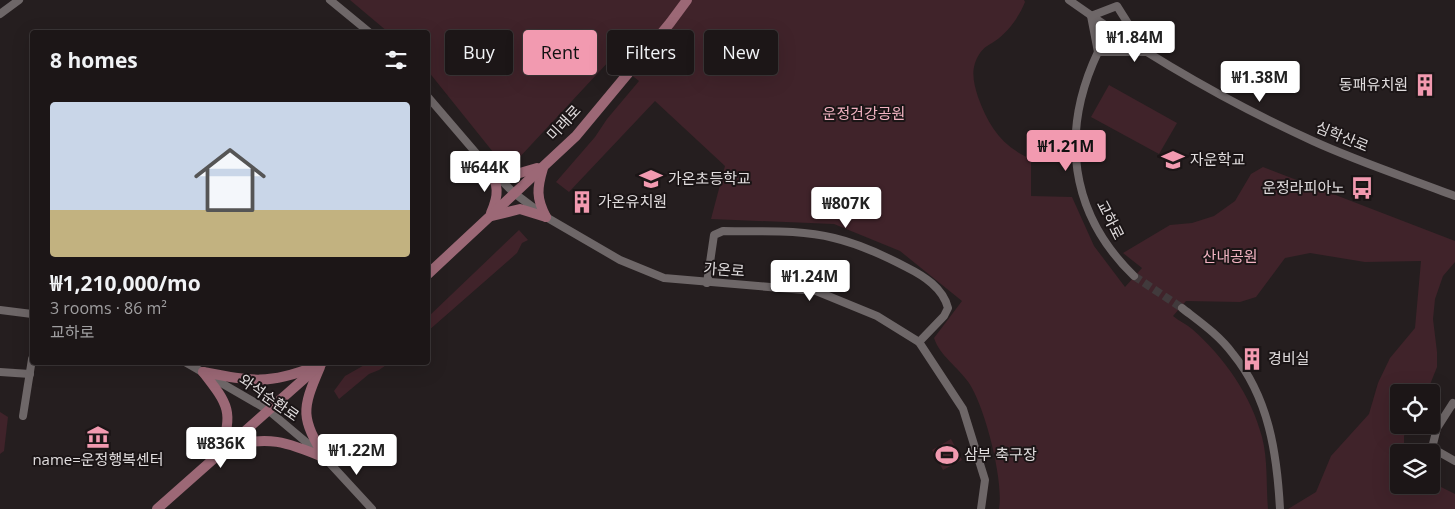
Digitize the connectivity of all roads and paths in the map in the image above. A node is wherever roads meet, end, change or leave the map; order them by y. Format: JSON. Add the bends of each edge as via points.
{"nodes":[{"id":1,"x":19,"y":0,"type":"edge"},
{"id":2,"x":330,"y":0,"type":"edge"},
{"id":3,"x":687,"y":0,"type":"edge"},
{"id":4,"x":1069,"y":0,"type":"edge"},
{"id":5,"x":1118,"y":3,"type":"edge"},
{"id":6,"x":0,"y":14,"type":"edge"},
{"id":7,"x":1092,"y":16,"type":"junction"},
{"id":8,"x":367,"y":30,"type":"edge"},
{"id":9,"x":1098,"y":52,"type":"junction"},
{"id":10,"x":1146,"y":52,"type":"junction"},
{"id":11,"x":430,"y":100,"type":"edge"},
{"id":12,"x":544,"y":165,"type":"junction"},
{"id":13,"x":488,"y":168,"type":"junction"},
{"id":14,"x":514,"y":193,"type":"junction"},
{"id":15,"x":1455,"y":196,"type":"edge"},
{"id":16,"x":489,"y":217,"type":"junction"},
{"id":17,"x":546,"y":217,"type":"junction"},
{"id":18,"x":430,"y":272,"type":"edge"},
{"id":19,"x":1134,"y":276,"type":"tunnel mouth"},
{"id":20,"x":707,"y":283,"type":"junction"},
{"id":21,"x":1182,"y":308,"type":"tunnel mouth"},
{"id":22,"x":0,"y":310,"type":"edge"},
{"id":23,"x":30,"y":314,"type":"edge"},
{"id":24,"x":919,"y":342,"type":"junction"},
{"id":25,"x":31,"y":365,"type":"edge"},
{"id":26,"x":190,"y":365,"type":"edge"},
{"id":27,"x":317,"y":365,"type":"edge"},
{"id":28,"x":320,"y":365,"type":"edge"},
{"id":29,"x":321,"y":365,"type":"edge"},
{"id":30,"x":0,"y":372,"type":"edge"},
{"id":31,"x":203,"y":372,"type":"junction"},
{"id":32,"x":30,"y":374,"type":"junction"},
{"id":33,"x":1454,"y":401,"type":"edge"},
{"id":34,"x":268,"y":410,"type":"junction"},
{"id":35,"x":23,"y":416,"type":"dead end"},
{"id":36,"x":220,"y":452,"type":"junction"},
{"id":37,"x":325,"y":458,"type":"junction"},
{"id":38,"x":1455,"y":461,"type":"edge"},
{"id":39,"x":157,"y":509,"type":"edge"},
{"id":40,"x":372,"y":509,"type":"edge"},
{"id":41,"x":981,"y":509,"type":"edge"},
{"id":42,"x":1280,"y":509,"type":"edge"}],
"edges":[{"from":1,"to":6,"type":"street"},
{"from":2,"to":8,"type":"street"},
{"from":3,"to":12,"type":"main road","name":"미래로","via":[[576,136]]},
{"from":4,"to":7,"type":"street","name":"심학산로"},
{"from":5,"to":7,"type":"street"},
{"from":5,"to":10,"type":"street"},
{"from":7,"to":9,"type":"street"},
{"from":7,"to":10,"type":"street","name":"심학산로"},
{"from":9,"to":10,"type":"street"},
{"from":9,"to":19,"type":"street","name":"교하로","via":[[1077,113],[1076,166],[1091,219],[1106,245]]},
{"from":10,"to":15,"type":"street","name":"심학산로","via":[[1235,104],[1314,142]]},
{"from":11,"to":13,"type":"street","name":"가온로"},
{"from":12,"to":13,"type":"main road","via":[[513,175]]},
{"from":12,"to":14,"type":"main road","name":"미래로"},
{"from":12,"to":17,"type":"main road","via":[[537,196]]},
{"from":13,"to":14,"type":"street","name":"가온로"},
{"from":13,"to":16,"type":"main road","via":[[498,190]]},
{"from":14,"to":16,"type":"main road","name":"미래로"},
{"from":14,"to":17,"type":"street","name":"가온로"},
{"from":16,"to":17,"type":"main road","via":[[520,209]]},
{"from":16,"to":18,"type":"main road","name":"미래로"},
{"from":17,"to":20,"type":"street","name":"가온로","via":[[620,260],[653,274]]},
{"from":20,"to":24,"type":"street","name":"가온로","via":[[816,292],[877,316]]},
{"from":20,"to":24,"type":"street","via":[[712,240],[714,235],[723,231],[795,232],[834,237],[876,251],[917,273],[942,292],[948,308]]},
{"from":21,"to":42,"type":"street","via":[[1212,331],[1233,354],[1256,392],[1270,426],[1278,469]]},
{"from":22,"to":23,"type":"street"},
{"from":24,"to":41,"type":"street","name":"가온로","via":[[963,409],[985,480]]},
{"from":25,"to":32,"type":"street"},
{"from":26,"to":31,"type":"street","name":"와석순환로"},
{"from":27,"to":31,"type":"main road","via":[[286,378],[265,381]]},
{"from":28,"to":34,"type":"main road"},
{"from":29,"to":37,"type":"main road","via":[[304,412],[308,429]]},
{"from":30,"to":32,"type":"street"},
{"from":31,"to":34,"type":"street","name":"와석순환로"},
{"from":31,"to":36,"type":"main road","via":[[221,396],[228,412],[227,434]]},
{"from":32,"to":35,"type":"street"},
{"from":33,"to":38,"type":"street","via":[[1437,428],[1432,448]]},
{"from":34,"to":36,"type":"main road"},
{"from":34,"to":37,"type":"street","name":"와석순환로"},
{"from":36,"to":37,"type":"main road","via":[[238,444],[266,439],[297,446]]},
{"from":36,"to":39,"type":"main road"},
{"from":37,"to":40,"type":"street","name":"와석순환로"}]}
